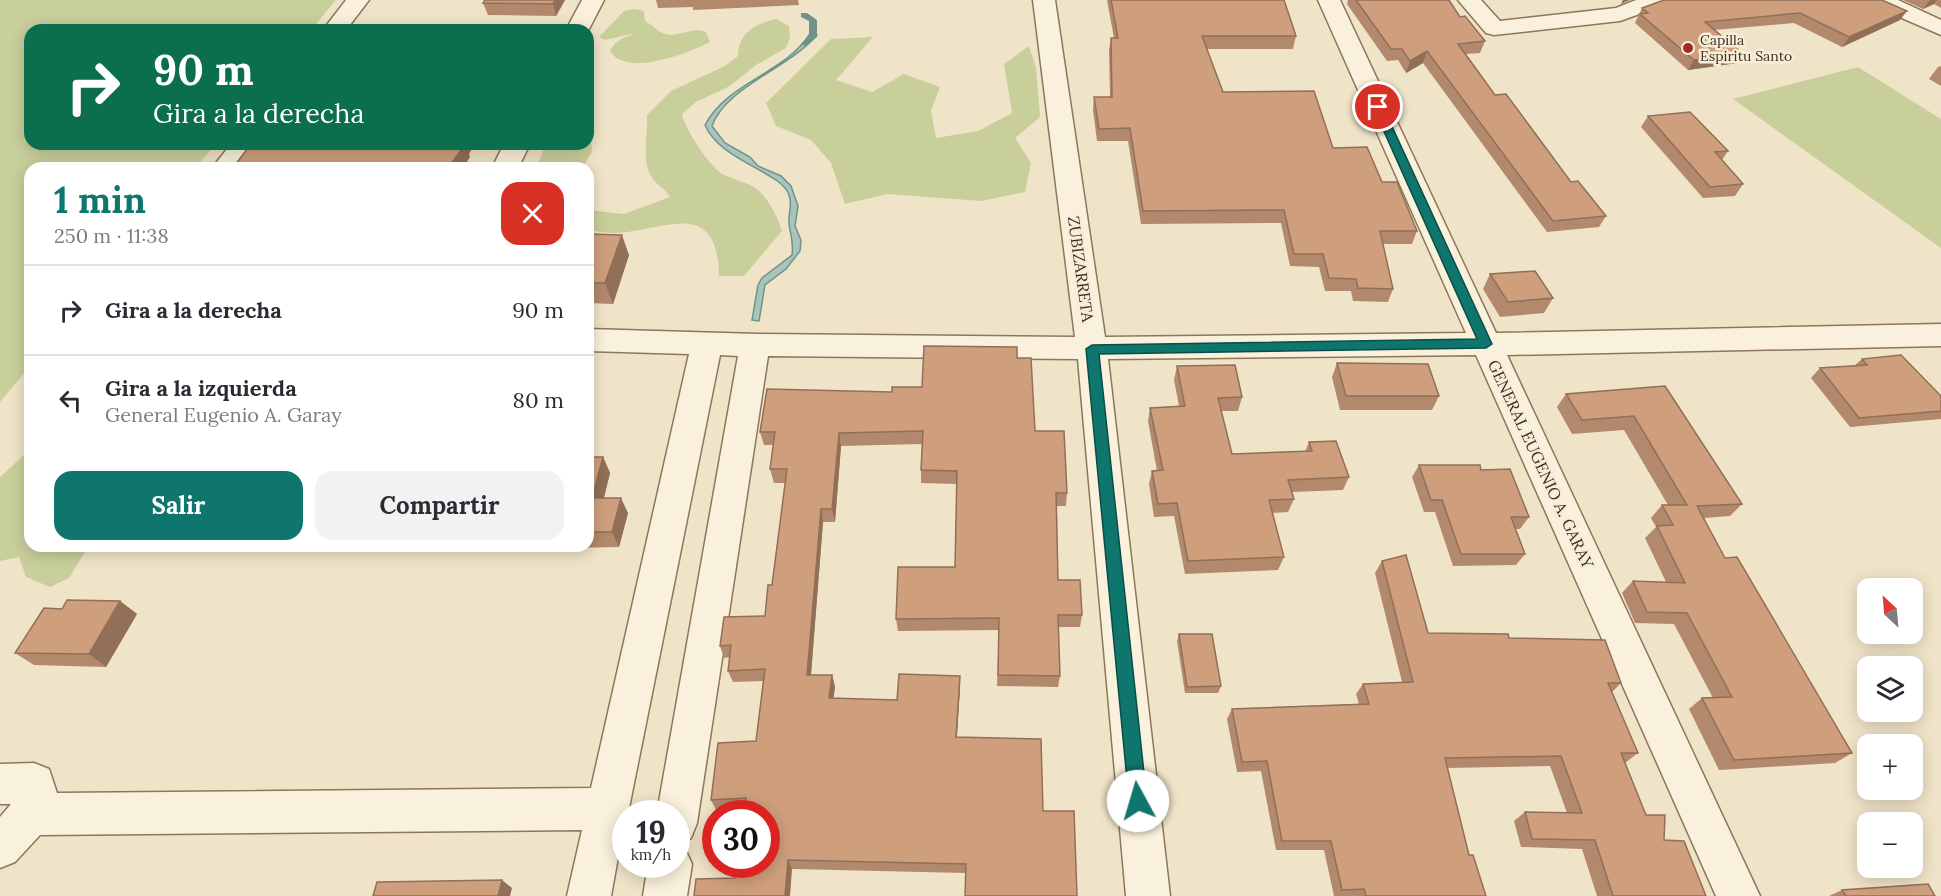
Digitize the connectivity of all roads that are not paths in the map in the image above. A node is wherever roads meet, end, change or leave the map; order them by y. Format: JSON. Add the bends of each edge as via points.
{"nodes":[{"id":1,"x":358,"y":0,"type":"edge"},
{"id":2,"x":593,"y":0,"type":"edge"},
{"id":3,"x":1044,"y":0,"type":"edge"},
{"id":4,"x":1329,"y":0,"type":"edge"},
{"id":5,"x":1469,"y":0,"type":"edge"},
{"id":6,"x":1656,"y":0,"type":"edge"},
{"id":7,"x":1881,"y":0,"type":"edge"},
{"id":8,"x":339,"y":24,"type":"edge"},
{"id":9,"x":580,"y":24,"type":"edge"},
{"id":10,"x":1941,"y":28,"type":"edge"},
{"id":11,"x":239,"y":150,"type":"edge"},
{"id":12,"x":230,"y":162,"type":"edge"},
{"id":13,"x":1941,"y":335,"type":"edge"},
{"id":14,"x":594,"y":340,"type":"edge"},
{"id":15,"x":707,"y":344,"type":"junction"},
{"id":16,"x":755,"y":344,"type":"junction"},
{"id":17,"x":1486,"y":344,"type":"junction"},
{"id":18,"x":1092,"y":349,"type":"junction"},
{"id":19,"x":0,"y":784,"type":"edge"},
{"id":20,"x":680,"y":800,"type":"edge"},
{"id":21,"x":607,"y":809,"type":"junction"},
{"id":22,"x":31,"y":814,"type":"junction"},
{"id":23,"x":0,"y":847,"type":"edge"},
{"id":24,"x":667,"y":878,"type":"edge"},
{"id":25,"x":589,"y":896,"type":"edge"},
{"id":26,"x":664,"y":896,"type":"edge"},
{"id":27,"x":1148,"y":896,"type":"edge"},
{"id":28,"x":1738,"y":896,"type":"edge"}],
"edges":[{"from":1,"to":8,"type":"street"},
{"from":2,"to":9,"type":"street"},
{"from":3,"to":18,"type":"street","name":"ZUBIZARRETA"},
{"from":4,"to":17,"type":"street","name":"GENERAL EUGENIO A. GARAY"},
{"from":5,"to":6,"type":"street","via":[[1494,28],[1620,14]]},
{"from":7,"to":10,"type":"street"},
{"from":11,"to":12,"type":"street"},
{"from":13,"to":17,"type":"street"},
{"from":14,"to":15,"type":"street"},
{"from":15,"to":16,"type":"street"},
{"from":15,"to":21,"type":"street"},
{"from":16,"to":18,"type":"street"},
{"from":16,"to":20,"type":"street"},
{"from":17,"to":18,"type":"street"},
{"from":17,"to":28,"type":"street","name":"GENERAL EUGENIO A. GARAY"},
{"from":18,"to":27,"type":"street","name":"ZUBIZARRETA"},
{"from":19,"to":22,"type":"street","via":[[34,783]]},
{"from":21,"to":22,"type":"street"},
{"from":21,"to":25,"type":"street"},
{"from":22,"to":23,"type":"street"},
{"from":24,"to":26,"type":"street"}]}
